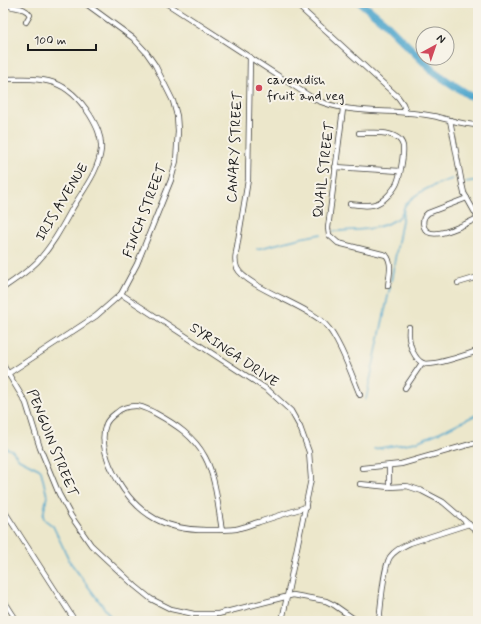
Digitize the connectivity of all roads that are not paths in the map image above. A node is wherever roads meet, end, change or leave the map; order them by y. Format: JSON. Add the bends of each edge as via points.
{"nodes":[{"id":1,"x":4,"y":3,"type":"edge"},
{"id":2,"x":85,"y":3,"type":"edge"},
{"id":3,"x":166,"y":3,"type":"edge"},
{"id":4,"x":295,"y":3,"type":"edge"},
{"id":5,"x":26,"y":22,"type":"dead end"},
{"id":6,"x":250,"y":57,"type":"junction"},
{"id":7,"x":3,"y":79,"type":"edge"},
{"id":8,"x":343,"y":109,"type":"junction"},
{"id":9,"x":406,"y":113,"type":"junction"},
{"id":10,"x":450,"y":120,"type":"junction"},
{"id":11,"x":478,"y":125,"type":"edge"},
{"id":12,"x":359,"y":133,"type":"dead end"},
{"id":13,"x":335,"y":167,"type":"junction"},
{"id":14,"x":400,"y":171,"type":"junction"},
{"id":15,"x":467,"y":198,"type":"junction"},
{"id":16,"x":350,"y":204,"type":"dead end"},
{"id":17,"x":478,"y":218,"type":"edge"},
{"id":18,"x":478,"y":277,"type":"edge"},
{"id":19,"x":458,"y":283,"type":"dead end"},
{"id":20,"x":388,"y":286,"type":"dead end"},
{"id":21,"x":3,"y":288,"type":"edge"},
{"id":22,"x":121,"y":294,"type":"junction"},
{"id":23,"x":409,"y":328,"type":"dead end"},
{"id":24,"x":478,"y":351,"type":"edge"},
{"id":25,"x":422,"y":363,"type":"junction"},
{"id":26,"x":3,"y":365,"type":"edge"},
{"id":27,"x":8,"y":373,"type":"junction"},
{"id":28,"x":3,"y":377,"type":"edge"},
{"id":29,"x":405,"y":388,"type":"dead end"},
{"id":30,"x":360,"y":395,"type":"dead end"},
{"id":31,"x":478,"y":442,"type":"edge"},
{"id":32,"x":389,"y":466,"type":"junction"},
{"id":33,"x":362,"y":468,"type":"dead end"},
{"id":34,"x":360,"y":484,"type":"dead end"},
{"id":35,"x":389,"y":487,"type":"junction"},
{"id":36,"x":306,"y":507,"type":"junction"},
{"id":37,"x":3,"y":509,"type":"edge"},
{"id":38,"x":468,"y":524,"type":"junction"},
{"id":39,"x":222,"y":530,"type":"junction"},
{"id":40,"x":478,"y":532,"type":"edge"},
{"id":41,"x":286,"y":596,"type":"junction"},
{"id":42,"x":3,"y":599,"type":"edge"},
{"id":43,"x":17,"y":621,"type":"edge"},
{"id":44,"x":75,"y":621,"type":"edge"},
{"id":45,"x":282,"y":621,"type":"edge"},
{"id":46,"x":357,"y":621,"type":"edge"},
{"id":47,"x":379,"y":621,"type":"edge"}],
"edges":[{"from":1,"to":5,"type":"street","via":[[27,11],[30,15]]},
{"from":2,"to":22,"type":"street","name":"FINCH STREET","via":[[139,44],[155,65],[173,101],[177,116],[178,146],[171,180],[137,264]]},
{"from":3,"to":6,"type":"street"},
{"from":4,"to":9,"type":"street","via":[[398,97]]},
{"from":6,"to":8,"type":"street","via":[[314,99]]},
{"from":6,"to":30,"type":"street","name":"CANARY STREET","via":[[248,180],[235,260],[238,269],[251,280],[326,325],[338,345]]},
{"from":7,"to":21,"type":"street","name":"IRIS AVENUE","via":[[30,78],[49,81],[71,91],[96,124],[101,149],[97,166],[45,253]]},
{"from":8,"to":9,"type":"street"},
{"from":8,"to":13,"type":"street","name":"QUAIL STREET"},
{"from":9,"to":10,"type":"street"},
{"from":10,"to":11,"type":"street"},
{"from":10,"to":15,"type":"street","via":[[460,176]]},
{"from":12,"to":14,"type":"street","via":[[391,134],[399,139],[403,145]]},
{"from":13,"to":14,"type":"street"},
{"from":13,"to":20,"type":"street","name":"QUAIL STREET","via":[[329,235],[338,243],[386,255],[390,260]]},
{"from":14,"to":16,"type":"street","via":[[396,185],[381,202],[373,205]]},
{"from":15,"to":17,"type":"street"},
{"from":15,"to":17,"type":"street","via":[[428,213],[424,217],[424,227],[429,233],[435,234],[457,228]]},
{"from":18,"to":19,"type":"street"},
{"from":22,"to":27,"type":"street","name":"FINCH STREET","via":[[96,316]]},
{"from":22,"to":36,"type":"street","name":"SYRINGA DRIVE","via":[[268,390],[291,411],[309,452],[311,479]]},
{"from":23,"to":25,"type":"street","via":[[410,345]]},
{"from":24,"to":25,"type":"street","via":[[435,364]]},
{"from":25,"to":29,"type":"street"},
{"from":26,"to":27,"type":"street","name":"PENGUIN STREET"},
{"from":27,"to":28,"type":"street","name":"FINCH STREET"},
{"from":27,"to":41,"type":"street","name":"PENGUIN STREET","via":[[26,404],[40,448],[71,516],[91,546],[135,586],[171,609],[194,614],[218,614]]},
{"from":31,"to":32,"type":"street"},
{"from":32,"to":33,"type":"street"},
{"from":32,"to":35,"type":"street"},
{"from":34,"to":35,"type":"street"},
{"from":35,"to":38,"type":"street","via":[[407,486],[422,491],[443,502]]},
{"from":36,"to":39,"type":"street","via":[[237,529]]},
{"from":36,"to":41,"type":"street","name":"SYRINGA DRIVE"},
{"from":37,"to":44,"type":"street"},
{"from":38,"to":40,"type":"street"},
{"from":38,"to":47,"type":"street","via":[[410,543],[393,553],[386,565]]},
{"from":39,"to":39,"type":"street","via":[[188,530],[163,524],[147,515],[131,500],[111,469],[107,456],[103,435],[111,416],[120,410],[136,406],[171,422],[194,441],[208,463]]},
{"from":41,"to":45,"type":"street","name":"SYRINGA DRIVE"},
{"from":41,"to":46,"type":"street","name":"PENGUIN STREET","via":[[326,601]]},
{"from":42,"to":43,"type":"street"}]}
